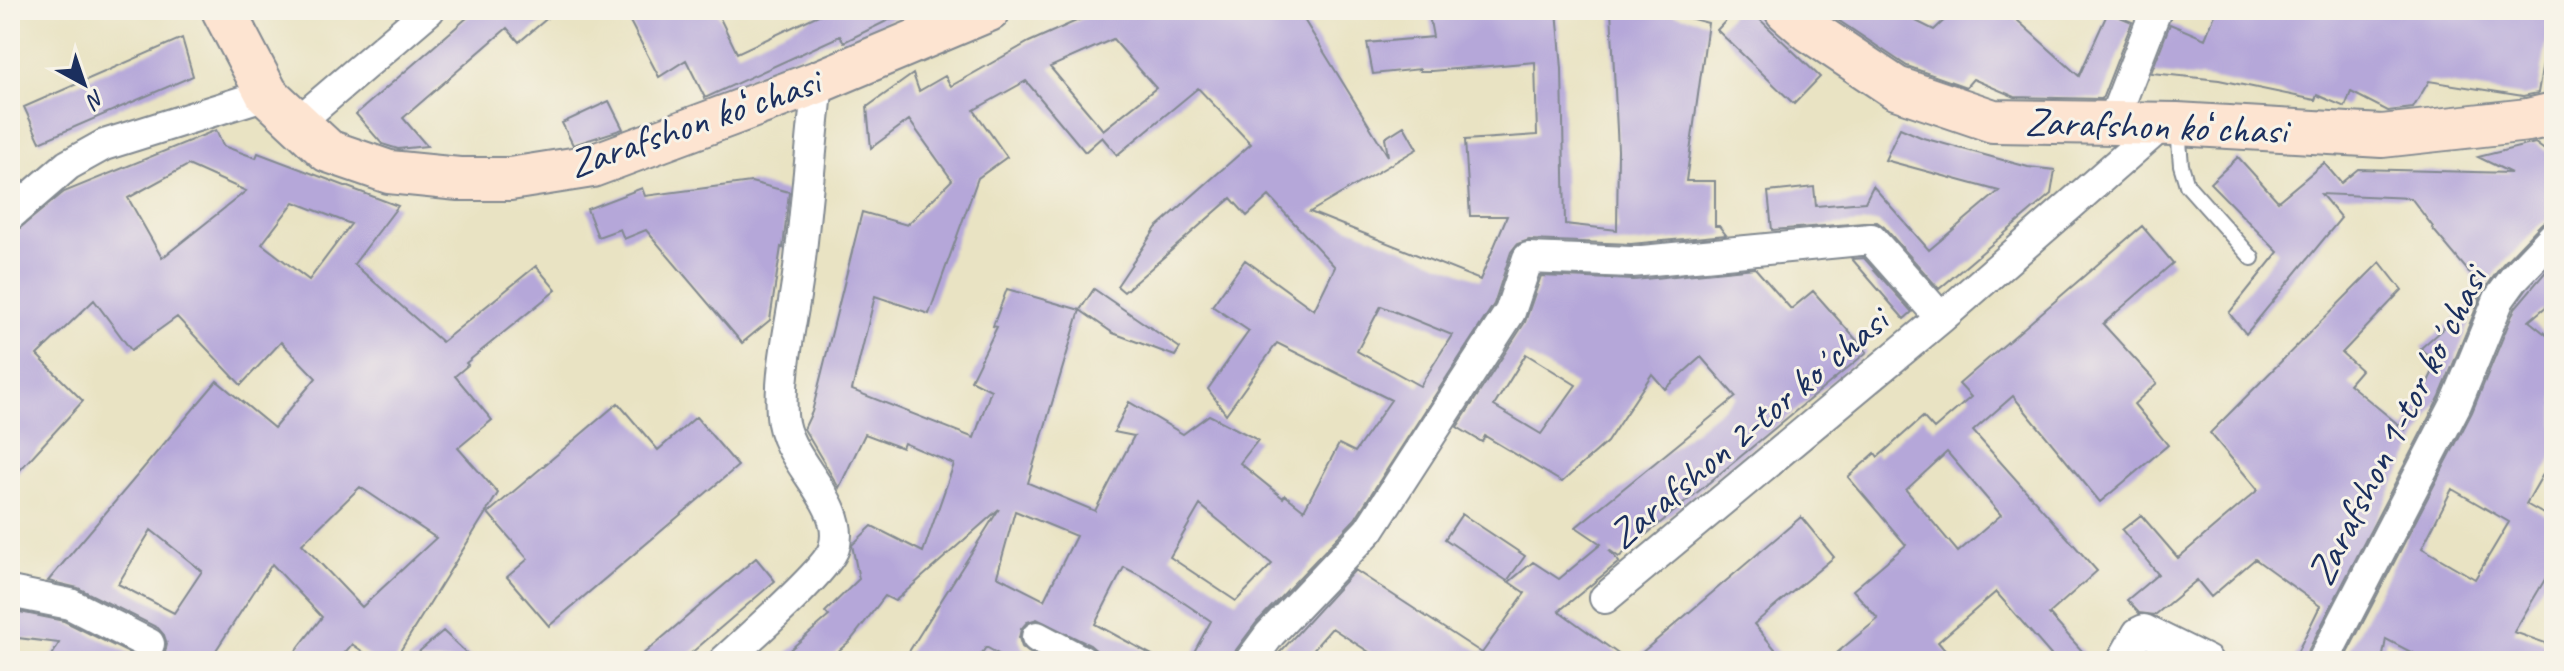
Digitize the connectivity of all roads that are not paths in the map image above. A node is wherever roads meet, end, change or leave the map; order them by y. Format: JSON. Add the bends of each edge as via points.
{"nodes":[{"id":1,"x":223,"y":10,"type":"edge"},
{"id":2,"x":429,"y":10,"type":"edge"},
{"id":3,"x":989,"y":10,"type":"edge"},
{"id":4,"x":1786,"y":10,"type":"edge"},
{"id":5,"x":2156,"y":10,"type":"edge"},
{"id":6,"x":818,"y":82,"type":"junction"},
{"id":7,"x":267,"y":94,"type":"junction"},
{"id":8,"x":2554,"y":114,"type":"edge"},
{"id":9,"x":297,"y":123,"type":"junction"},
{"id":10,"x":2112,"y":124,"type":"junction"},
{"id":11,"x":2170,"y":124,"type":"junction"},
{"id":12,"x":10,"y":215,"type":"edge"},
{"id":13,"x":2554,"y":236,"type":"edge"},
{"id":14,"x":2252,"y":258,"type":"dead end"},
{"id":15,"x":1941,"y":318,"type":"junction"},
{"id":16,"x":10,"y":592,"type":"edge"},
{"id":17,"x":1605,"y":598,"type":"dead end"},
{"id":18,"x":1037,"y":637,"type":"dead end"},
{"id":19,"x":149,"y":644,"type":"dead end"},
{"id":20,"x":724,"y":661,"type":"edge"},
{"id":21,"x":1082,"y":661,"type":"edge"},
{"id":22,"x":1250,"y":661,"type":"edge"},
{"id":23,"x":2122,"y":661,"type":"edge"},
{"id":24,"x":2207,"y":661,"type":"edge"},
{"id":25,"x":2323,"y":661,"type":"edge"}],
"edges":[{"from":1,"to":7,"type":"street","name":"Zarafshon koʻchasi"},
{"from":2,"to":9,"type":"street"},
{"from":3,"to":6,"type":"street","name":"Zarafshon koʻchasi"},
{"from":4,"to":10,"type":"street","name":"Zarafshon koʻchasi","via":[[1896,88],[1993,121]]},
{"from":5,"to":10,"type":"street"},
{"from":6,"to":9,"type":"street","name":"Zarafshon koʻchasi","via":[[592,166],[510,179],[389,172],[328,151]]},
{"from":6,"to":20,"type":"street","via":[[781,389],[782,419],[790,443],[834,518],[837,534],[829,560]]},
{"from":7,"to":9,"type":"street","name":"Zarafshon koʻchasi"},
{"from":7,"to":12,"type":"street","via":[[104,145],[68,165]]},
{"from":8,"to":11,"type":"street","name":"Zarafshon koʻchasi","via":[[2382,136]]},
{"from":10,"to":11,"type":"street","name":"Zarafshon koʻchasi"},
{"from":11,"to":14,"type":"lane","via":[[2187,185]]},
{"from":11,"to":15,"type":"street","name":"Zarafshon 2-tor koʼchasi"},
{"from":13,"to":25,"type":"street","name":"Zarafshon 1-tor koʼchasi","via":[[2499,299],[2456,404]]},
{"from":15,"to":17,"type":"street","name":"Zarafshon 2-tor koʼchasi"},
{"from":15,"to":22,"type":"street","name":"Zarafshon 2-tor koʼchasi","via":[[1871,239],[1632,262],[1528,258],[1510,312],[1369,530]]},
{"from":16,"to":19,"type":"street","via":[[70,604]]},
{"from":18,"to":21,"type":"street"},
{"from":23,"to":24,"type":"street","via":[[2144,630]]}]}
